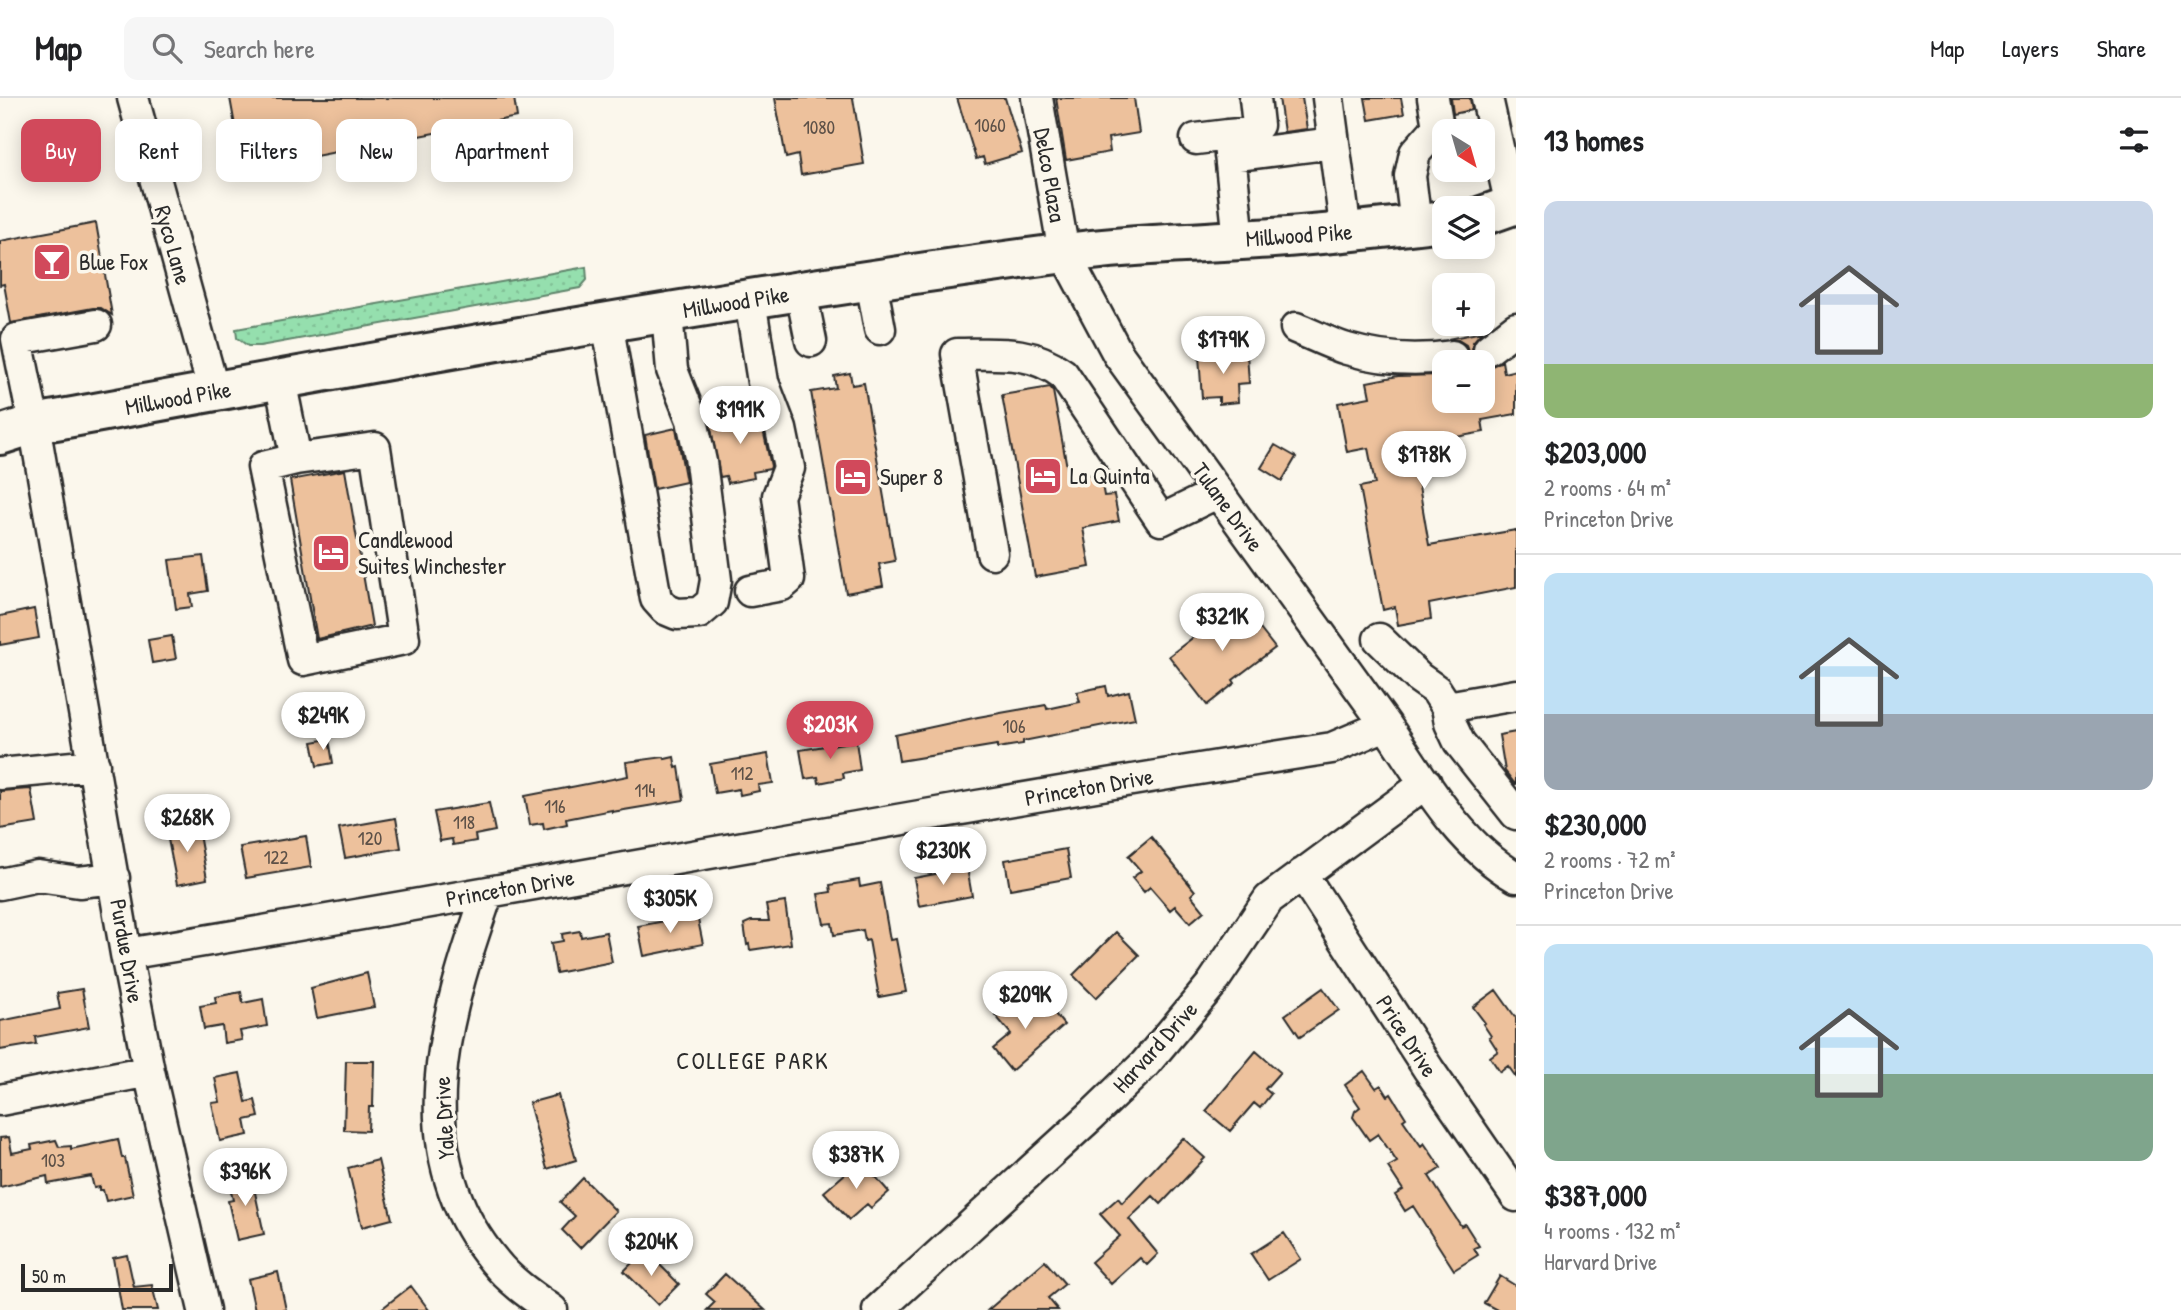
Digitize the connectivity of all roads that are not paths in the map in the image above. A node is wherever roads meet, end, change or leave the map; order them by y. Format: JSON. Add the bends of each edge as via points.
{"nodes":[{"id":1,"x":133,"y":98,"type":"edge"},
{"id":2,"x":1037,"y":98,"type":"edge"},
{"id":3,"x":1255,"y":98,"type":"edge"},
{"id":4,"x":1328,"y":98,"type":"edge"},
{"id":5,"x":1433,"y":98,"type":"edge"},
{"id":6,"x":1488,"y":98,"type":"edge"},
{"id":7,"x":1196,"y":139,"type":"dead end"},
{"id":8,"x":1334,"y":143,"type":"junction"},
{"id":9,"x":1229,"y":146,"type":"junction"},
{"id":10,"x":1502,"y":212,"type":"edge"},
{"id":11,"x":1430,"y":223,"type":"edge"},
{"id":12,"x":1346,"y":233,"type":"junction"},
{"id":13,"x":1240,"y":240,"type":"junction"},
{"id":14,"x":1064,"y":253,"type":"junction"},
{"id":15,"x":871,"y":281,"type":"junction"},
{"id":16,"x":801,"y":292,"type":"junction"},
{"id":17,"x":750,"y":300,"type":"junction"},
{"id":18,"x":667,"y":313,"type":"junction"},
{"id":19,"x":607,"y":323,"type":"junction"},
{"id":20,"x":96,"y":325,"type":"dead end"},
{"id":21,"x":1296,"y":328,"type":"dead end"},
{"id":22,"x":1516,"y":328,"type":"edge"},
{"id":23,"x":880,"y":329,"type":"dead end"},
{"id":24,"x":811,"y":341,"type":"dead end"},
{"id":25,"x":1489,"y":349,"type":"dead end"},
{"id":26,"x":1432,"y":359,"type":"edge"},
{"id":27,"x":280,"y":380,"type":"junction"},
{"id":28,"x":214,"y":392,"type":"junction"},
{"id":29,"x":11,"y":428,"type":"edge"},
{"id":30,"x":296,"y":459,"type":"junction"},
{"id":31,"x":1217,"y":493,"type":"junction"},
{"id":32,"x":992,"y":553,"type":"dead end"},
{"id":33,"x":750,"y":591,"type":"dead end"},
{"id":34,"x":1379,"y":639,"type":"dead end"},
{"id":35,"x":1516,"y":695,"type":"edge"},
{"id":36,"x":1447,"y":707,"type":"junction"},
{"id":37,"x":1386,"y":725,"type":"junction"},
{"id":38,"x":94,"y":765,"type":"junction"},
{"id":39,"x":0,"y":774,"type":"edge"},
{"id":40,"x":1426,"y":783,"type":"junction"},
{"id":41,"x":1516,"y":814,"type":"edge"},
{"id":42,"x":1303,"y":874,"type":"junction"},
{"id":43,"x":114,"y":877,"type":"junction"},
{"id":44,"x":1516,"y":877,"type":"edge"},
{"id":45,"x":0,"y":884,"type":"edge"},
{"id":46,"x":488,"y":892,"type":"junction"},
{"id":47,"x":126,"y":954,"type":"junction"},
{"id":48,"x":149,"y":1071,"type":"junction"},
{"id":49,"x":0,"y":1100,"type":"edge"},
{"id":50,"x":1516,"y":1196,"type":"edge"},
{"id":51,"x":204,"y":1310,"type":"edge"},
{"id":52,"x":552,"y":1310,"type":"edge"},
{"id":53,"x":878,"y":1310,"type":"edge"}],
"edges":[{"from":1,"to":28,"type":"street","name":"Ryco Lane"},
{"from":2,"to":14,"type":"street","name":"Delco Plaza"},
{"from":3,"to":9,"type":"street","via":[[1258,125]]},
{"from":4,"to":8,"type":"street"},
{"from":5,"to":11,"type":"street","via":[[1438,127],[1415,153],[1410,176]]},
{"from":6,"to":10,"type":"street"},
{"from":7,"to":9,"type":"street"},
{"from":8,"to":9,"type":"street"},
{"from":8,"to":12,"type":"street"},
{"from":9,"to":13,"type":"street"},
{"from":11,"to":12,"type":"highway","name":"Millwood Pike"},
{"from":12,"to":13,"type":"highway","name":"Millwood Pike"},
{"from":13,"to":14,"type":"highway","name":"Millwood Pike"},
{"from":14,"to":15,"type":"highway","name":"Millwood Pike"},
{"from":14,"to":31,"type":"street","name":"Tulane Drive","via":[[1118,354]]},
{"from":15,"to":16,"type":"highway","name":"Millwood Pike"},
{"from":15,"to":23,"type":"street"},
{"from":16,"to":17,"type":"highway","name":"Millwood Pike"},
{"from":16,"to":24,"type":"street"},
{"from":17,"to":18,"type":"highway","name":"Millwood Pike"},
{"from":17,"to":33,"type":"street","via":[[763,382],[781,429],[789,468],[778,496],[789,579],[782,585]]},
{"from":18,"to":19,"type":"highway","name":"Millwood Pike"},
{"from":18,"to":19,"type":"street","via":[[672,370],[692,420],[701,462],[716,580],[712,602],[699,613],[677,614],[656,599]]},
{"from":19,"to":27,"type":"highway","name":"Millwood Pike"},
{"from":20,"to":29,"type":"street","name":"Purdue Drive","via":[[16,339]]},
{"from":21,"to":26,"type":"street","via":[[1348,349]]},
{"from":22,"to":25,"type":"street"},
{"from":27,"to":28,"type":"highway","name":"Millwood Pike"},
{"from":27,"to":30,"type":"street"},
{"from":28,"to":29,"type":"highway","name":"Millwood Pike"},
{"from":29,"to":38,"type":"street","name":"Purdue Drive"},
{"from":30,"to":30,"type":"street","via":[[263,467],[303,660],[404,639],[375,448]]},
{"from":31,"to":32,"type":"street","via":[[1161,520],[1063,374],[1047,362],[1021,355],[957,354]]},
{"from":31,"to":37,"type":"street","name":"Tulane Drive"},
{"from":34,"to":36,"type":"street","via":[[1436,690]]},
{"from":35,"to":36,"type":"street"},
{"from":36,"to":41,"type":"street","via":[[1459,742]]},
{"from":37,"to":40,"type":"street","name":"Tulane Drive"},
{"from":37,"to":46,"type":"street","name":"Princeton Drive","via":[[1332,748]]},
{"from":38,"to":39,"type":"street"},
{"from":38,"to":43,"type":"street","name":"Purdue Drive"},
{"from":40,"to":42,"type":"street","name":"Harvard Drive"},
{"from":40,"to":44,"type":"street","name":"Tulane Drive","via":[[1474,846]]},
{"from":42,"to":50,"type":"street","name":"Price Drive"},
{"from":42,"to":53,"type":"street","name":"Harvard Drive","via":[[1269,899],[1211,985],[1144,1064]]},
{"from":43,"to":45,"type":"street","via":[[79,882],[38,876]]},
{"from":43,"to":47,"type":"street","name":"Purdue Drive"},
{"from":46,"to":47,"type":"street","name":"Princeton Drive"},
{"from":46,"to":52,"type":"street","name":"Yale Drive","via":[[449,1019],[439,1107],[441,1143],[449,1181],[477,1239],[497,1265]]},
{"from":47,"to":48,"type":"street","name":"Purdue Drive"},
{"from":48,"to":49,"type":"street"},
{"from":48,"to":51,"type":"street","name":"Purdue Drive"}]}
